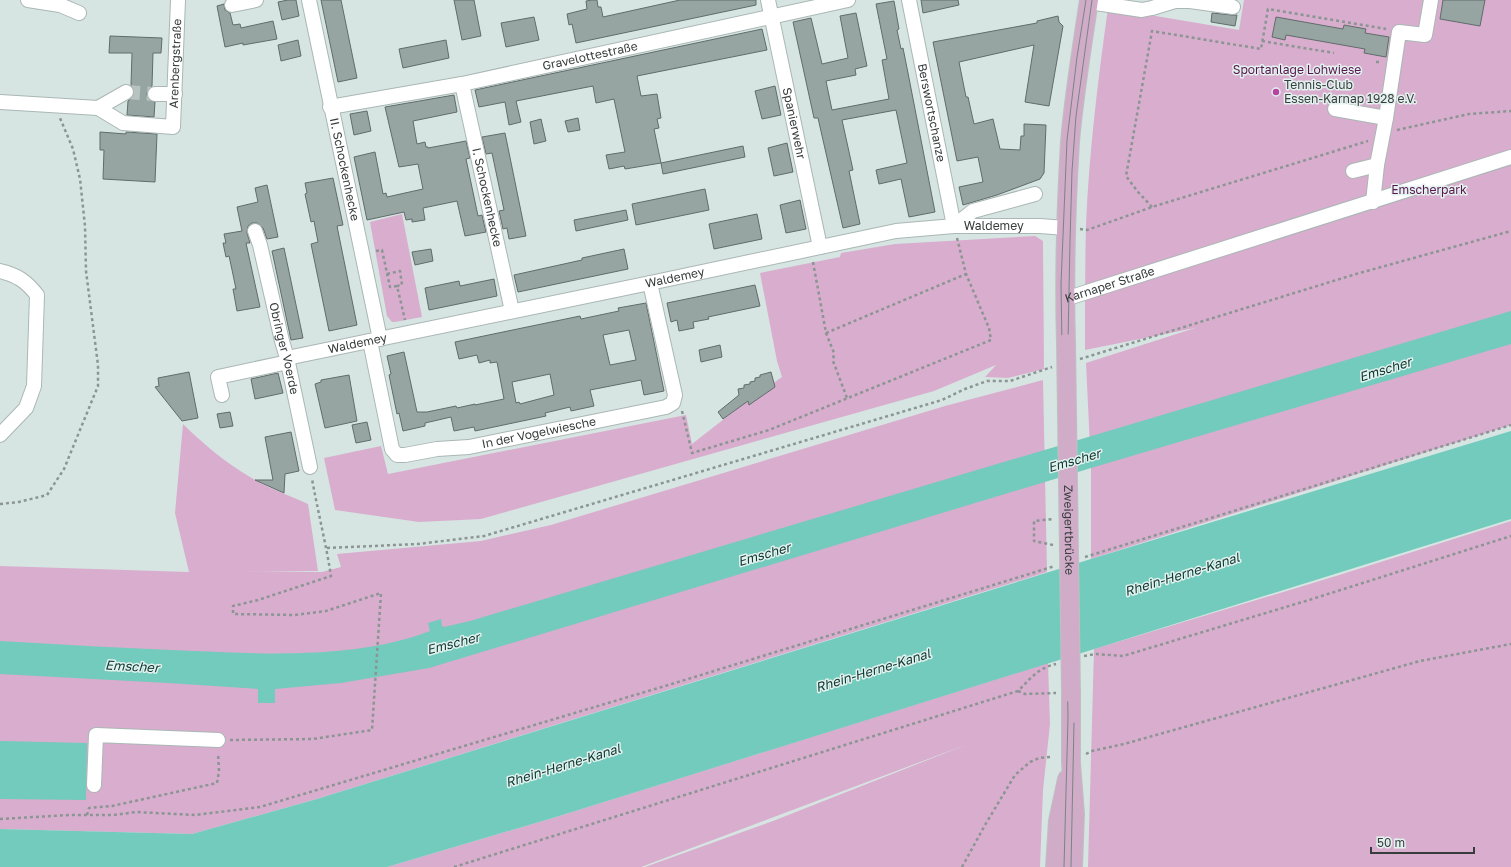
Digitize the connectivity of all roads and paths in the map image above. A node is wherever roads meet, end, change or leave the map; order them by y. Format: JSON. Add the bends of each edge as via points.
{"nodes":[{"id":1,"x":28,"y":0,"type":"edge"},
{"id":2,"x":178,"y":0,"type":"edge"},
{"id":3,"x":256,"y":0,"type":"edge"},
{"id":4,"x":309,"y":0,"type":"edge"},
{"id":5,"x":768,"y":0,"type":"edge"},
{"id":6,"x":848,"y":0,"type":"edge"},
{"id":7,"x":910,"y":0,"type":"edge"},
{"id":8,"x":1431,"y":0,"type":"edge"},
{"id":9,"x":1089,"y":1,"type":"edge"},
{"id":10,"x":232,"y":5,"type":"dead end"},
{"id":11,"x":1233,"y":8,"type":"dead end"},
{"id":12,"x":79,"y":13,"type":"dead end"},
{"id":13,"x":772,"y":16,"type":"junction"},
{"id":14,"x":1400,"y":32,"type":"junction"},
{"id":15,"x":1262,"y":41,"type":"junction"},
{"id":16,"x":1334,"y":53,"type":"dead end"},
{"id":17,"x":462,"y":84,"type":"junction"},
{"id":18,"x":126,"y":92,"type":"tunnel mouth"},
{"id":19,"x":155,"y":94,"type":"tunnel mouth"},
{"id":20,"x":175,"y":94,"type":"junction"},
{"id":21,"x":0,"y":102,"type":"edge"},
{"id":22,"x":54,"y":105,"type":"junction"},
{"id":23,"x":330,"y":107,"type":"junction"},
{"id":24,"x":98,"y":108,"type":"junction"},
{"id":25,"x":1335,"y":109,"type":"dead end"},
{"id":26,"x":1511,"y":111,"type":"edge"},
{"id":27,"x":1386,"y":118,"type":"junction"},
{"id":28,"x":1383,"y":136,"type":"junction"},
{"id":29,"x":1511,"y":157,"type":"edge"},
{"id":30,"x":1377,"y":165,"type":"junction"},
{"id":31,"x":1353,"y":171,"type":"dead end"},
{"id":32,"x":1035,"y":194,"type":"dead end"},
{"id":33,"x":1373,"y":202,"type":"junction"},
{"id":34,"x":1152,"y":207,"type":"junction"},
{"id":35,"x":954,"y":226,"type":"junction"},
{"id":36,"x":1066,"y":228,"type":"junction"},
{"id":37,"x":255,"y":231,"type":"dead end"},
{"id":38,"x":1511,"y":231,"type":"edge"},
{"id":39,"x":816,"y":248,"type":"junction"},
{"id":40,"x":362,"y":255,"type":"junction"},
{"id":41,"x":0,"y":271,"type":"edge"},
{"id":42,"x":387,"y":274,"type":"junction"},
{"id":43,"x":966,"y":274,"type":"junction"},
{"id":44,"x":650,"y":283,"type":"junction"},
{"id":45,"x":397,"y":286,"type":"junction"},
{"id":46,"x":1065,"y":299,"type":"junction"},
{"id":47,"x":512,"y":311,"type":"junction"},
{"id":48,"x":406,"y":324,"type":"dead end"},
{"id":49,"x":826,"y":333,"type":"junction"},
{"id":50,"x":375,"y":340,"type":"junction"},
{"id":51,"x":288,"y":360,"type":"junction"},
{"id":52,"x":1075,"y":360,"type":"dead end"},
{"id":53,"x":1053,"y":367,"type":"dead end"},
{"id":54,"x":222,"y":395,"type":"dead end"},
{"id":55,"x":847,"y":398,"type":"junction"},
{"id":56,"x":673,"y":403,"type":"junction"},
{"id":57,"x":1511,"y":425,"type":"edge"},
{"id":58,"x":0,"y":435,"type":"edge"},
{"id":59,"x":310,"y":467,"type":"joint"},
{"id":60,"x":0,"y":504,"type":"edge"},
{"id":61,"x":1068,"y":518,"type":"junction"},
{"id":62,"x":1511,"y":536,"type":"edge"},
{"id":63,"x":327,"y":548,"type":"junction"},
{"id":64,"x":1053,"y":552,"type":"dead end"},
{"id":65,"x":1084,"y":557,"type":"dead end"},
{"id":66,"x":1053,"y":559,"type":"dead end"},
{"id":67,"x":1061,"y":564,"type":"dead end"},
{"id":68,"x":1053,"y":566,"type":"junction"},
{"id":69,"x":1511,"y":644,"type":"edge"},
{"id":70,"x":1081,"y":657,"type":"dead end"},
{"id":71,"x":1060,"y":663,"type":"dead end"},
{"id":72,"x":1018,"y":691,"type":"junction"},
{"id":73,"x":1049,"y":693,"type":"dead end"},
{"id":74,"x":218,"y":740,"type":"junction"},
{"id":75,"x":1050,"y":757,"type":"dead end"},
{"id":76,"x":1070,"y":762,"type":"junction"},
{"id":77,"x":94,"y":785,"type":"dead end"},
{"id":78,"x":87,"y":815,"type":"junction"},
{"id":79,"x":0,"y":819,"type":"edge"},
{"id":80,"x":454,"y":867,"type":"edge"},
{"id":81,"x":962,"y":867,"type":"edge"},
{"id":82,"x":1055,"y":867,"type":"edge"},
{"id":83,"x":1073,"y":867,"type":"edge"}],
"edges":[{"from":1,"to":12,"type":"street","via":[[60,5]]},
{"from":2,"to":20,"type":"street","name":"Arenbergstraße"},
{"from":3,"to":10,"type":"street"},
{"from":4,"to":23,"type":"street","name":"II. Schockenhecke"},
{"from":5,"to":13,"type":"street","name":"Spanierwehr"},
{"from":6,"to":13,"type":"street","name":"Gravelottestraße"},
{"from":7,"to":35,"type":"street","name":"Berswortschanze"},
{"from":8,"to":14,"type":"street","via":[[1425,35]]},
{"from":9,"to":11,"type":"street","via":[[1142,10],[1175,1]]},
{"from":9,"to":36,"type":"main road","name":"Karnaper Straße","via":[[1071,141]]},
{"from":13,"to":17,"type":"street","name":"Gravelottestraße"},
{"from":13,"to":39,"type":"street","name":"Spanierwehr"},
{"from":14,"to":15,"type":"path","via":[[1268,9]]},
{"from":14,"to":27,"type":"street"},
{"from":15,"to":16,"type":"path"},
{"from":15,"to":34,"type":"path","via":[[1261,48],[1152,31],[1126,176]]},
{"from":17,"to":23,"type":"street","name":"Gravelottestraße"},
{"from":17,"to":47,"type":"street","name":"I. Schockenhecke"},
{"from":18,"to":24,"type":"street"},
{"from":19,"to":20,"type":"street"},
{"from":20,"to":24,"type":"street","name":"Arenbergstraße","via":[[173,127],[123,123]]},
{"from":21,"to":22,"type":"street"},
{"from":22,"to":24,"type":"street"},
{"from":22,"to":60,"type":"path","via":[[73,149],[80,179],[98,386],[64,469],[47,495]]},
{"from":23,"to":40,"type":"street","name":"II. Schockenhecke"},
{"from":25,"to":27,"type":"street"},
{"from":26,"to":28,"type":"path","via":[[1435,120]]},
{"from":27,"to":28,"type":"street"},
{"from":28,"to":30,"type":"street"},
{"from":28,"to":34,"type":"path"},
{"from":29,"to":33,"type":"street","name":"Karnaper Straße"},
{"from":30,"to":31,"type":"street"},
{"from":30,"to":33,"type":"street"},
{"from":32,"to":35,"type":"street","via":[[973,211]]},
{"from":33,"to":46,"type":"street","name":"Karnaper Straße"},
{"from":34,"to":36,"type":"path","via":[[1087,230]]},
{"from":35,"to":36,"type":"street","name":"Waldemey"},
{"from":35,"to":39,"type":"street","name":"Waldemey","via":[[896,231]]},
{"from":35,"to":43,"type":"path"},
{"from":36,"to":46,"type":"main road","name":"Karnaper Straße"},
{"from":37,"to":51,"type":"street","name":"Obringer Voerde"},
{"from":38,"to":52,"type":"path","via":[[1356,274]]},
{"from":39,"to":44,"type":"street","name":"Waldemey"},
{"from":39,"to":49,"type":"path"},
{"from":40,"to":42,"type":"path","via":[[382,250]]},
{"from":40,"to":50,"type":"street","name":"II. Schockenhecke"},
{"from":41,"to":58,"type":"street","via":[[14,274],[37,295],[34,386],[26,408]]},
{"from":42,"to":45,"type":"path","via":[[390,287]]},
{"from":42,"to":45,"type":"path","via":[[400,271],[402,285]]},
{"from":43,"to":49,"type":"path"},
{"from":43,"to":55,"type":"path","via":[[989,328],[991,340]]},
{"from":44,"to":47,"type":"street","name":"Waldemey"},
{"from":44,"to":56,"type":"street","via":[[675,396]]},
{"from":45,"to":48,"type":"path"},
{"from":46,"to":61,"type":"main road","name":"Zweigertbrücke","bridge":true},
{"from":47,"to":50,"type":"street","name":"Waldemey"},
{"from":49,"to":55,"type":"path"},
{"from":50,"to":51,"type":"street","name":"Waldemey"},
{"from":50,"to":56,"type":"street","name":"In der Vogelwiesche","via":[[392,449],[397,455],[469,447],[666,407]]},
{"from":51,"to":54,"type":"street","name":"Waldemey","via":[[218,377]]},
{"from":51,"to":59,"type":"street","name":"Obringer Voerde"},
{"from":53,"to":63,"type":"path","via":[[1010,380],[987,381],[965,388],[942,400],[484,536],[418,544]]},
{"from":55,"to":56,"type":"path","via":[[769,430],[692,453],[683,412]]},
{"from":57,"to":65,"type":"path"},
{"from":59,"to":63,"type":"path"},
{"from":61,"to":64,"type":"path","via":[[1034,521],[1034,541],[1053,544]]},
{"from":61,"to":76,"type":"main road","name":"Zweigertbrücke","bridge":true},
{"from":62,"to":70,"type":"path","via":[[1123,656],[1096,654]]},
{"from":63,"to":74,"type":"path","via":[[331,576],[233,606],[233,614],[295,616],[326,611],[382,593],[372,730],[313,739]]},
{"from":66,"to":68,"type":"path"},
{"from":67,"to":68,"type":"path"},
{"from":68,"to":78,"type":"path","via":[[667,686],[260,807],[195,815],[136,812]]},
{"from":69,"to":76,"type":"path","via":[[1420,661],[1092,751]]},
{"from":71,"to":72,"type":"path","via":[[1045,666]]},
{"from":72,"to":73,"type":"path","via":[[1025,694]]},
{"from":72,"to":80,"type":"path"},
{"from":74,"to":77,"type":"street","via":[[96,736]]},
{"from":74,"to":78,"type":"path","via":[[217,783],[112,806],[89,808]]},
{"from":75,"to":81,"type":"path","via":[[1030,762],[1015,775]]},
{"from":76,"to":82,"type":"main road","via":[[1058,821]]},
{"from":76,"to":83,"type":"main road","via":[[1075,814]]},
{"from":78,"to":79,"type":"path"}]}
